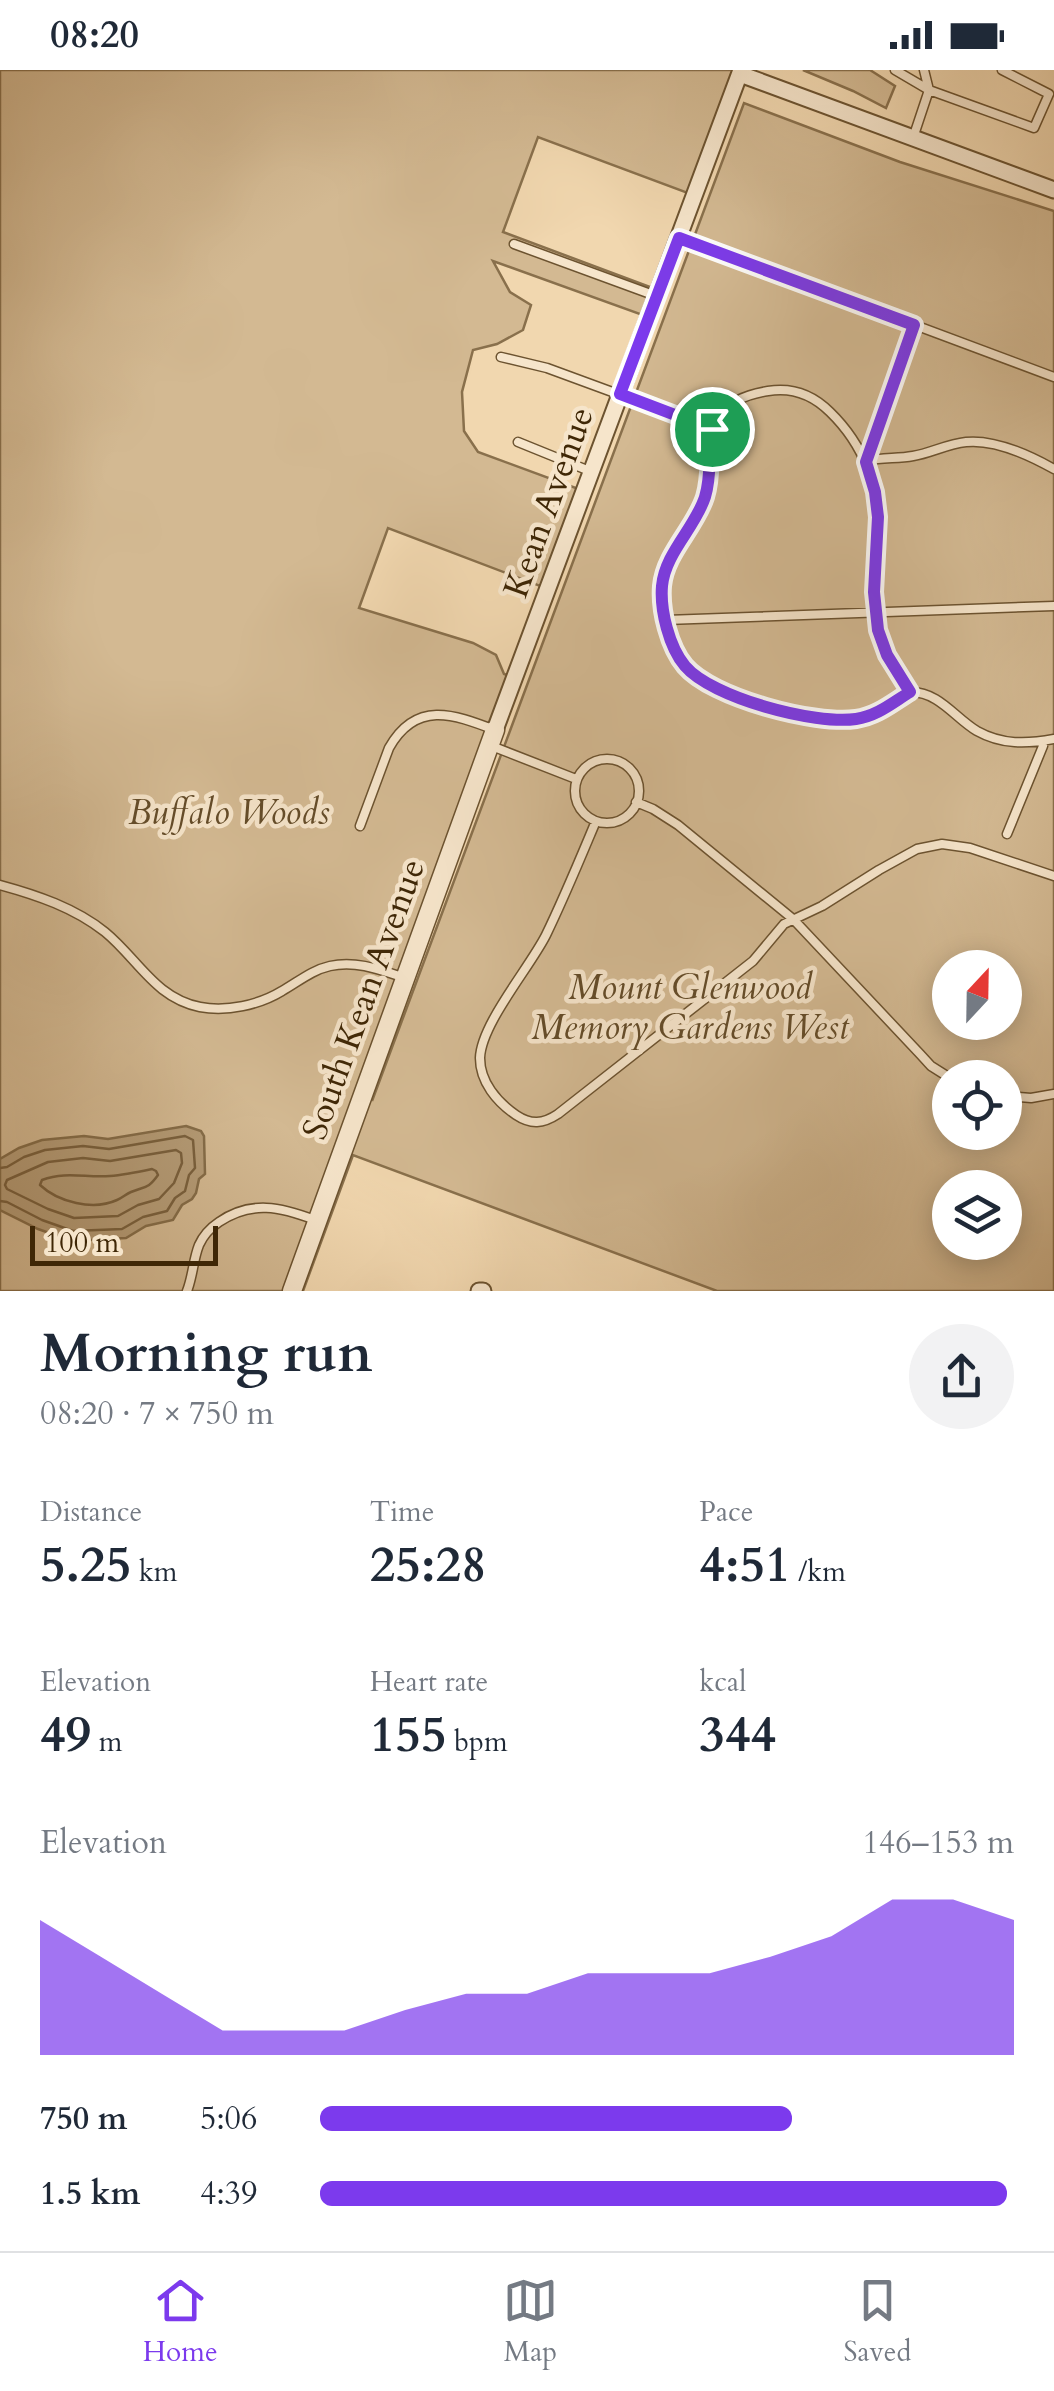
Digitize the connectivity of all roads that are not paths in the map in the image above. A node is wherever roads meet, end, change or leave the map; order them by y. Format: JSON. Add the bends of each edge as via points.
{"nodes":[{"id":1,"x":895,"y":70,"type":"edge"},
{"id":2,"x":924,"y":70,"type":"edge"},
{"id":3,"x":1002,"y":70,"type":"edge"},
{"id":4,"x":740,"y":72,"type":"edge"},
{"id":5,"x":929,"y":90,"type":"junction"},
{"id":6,"x":913,"y":138,"type":"junction"},
{"id":7,"x":1054,"y":190,"type":"edge"},
{"id":8,"x":679,"y":238,"type":"junction"},
{"id":9,"x":514,"y":244,"type":"dead end"},
{"id":10,"x":657,"y":296,"type":"junction"},
{"id":11,"x":914,"y":325,"type":"junction"},
{"id":12,"x":502,"y":358,"type":"dead end"},
{"id":13,"x":1054,"y":376,"type":"edge"},
{"id":14,"x":620,"y":394,"type":"junction"},
{"id":15,"x":712,"y":429,"type":"junction"},
{"id":16,"x":518,"y":442,"type":"dead end"},
{"id":17,"x":866,"y":462,"type":"junction"},
{"id":18,"x":1054,"y":469,"type":"edge"},
{"id":19,"x":592,"y":472,"type":"junction"},
{"id":20,"x":1054,"y":606,"type":"edge"},
{"id":21,"x":875,"y":613,"type":"junction"},
{"id":22,"x":666,"y":620,"type":"junction"},
{"id":23,"x":910,"y":692,"type":"junction"},
{"id":24,"x":492,"y":738,"type":"junction"},
{"id":25,"x":1054,"y":739,"type":"edge"},
{"id":26,"x":1040,"y":744,"type":"junction"},
{"id":27,"x":1054,"y":750,"type":"edge"},
{"id":28,"x":576,"y":779,"type":"junction"},
{"id":29,"x":636,"y":802,"type":"junction"},
{"id":30,"x":596,"y":821,"type":"junction"},
{"id":31,"x":360,"y":826,"type":"dead end"},
{"id":32,"x":1007,"y":834,"type":"dead end"},
{"id":33,"x":1054,"y":876,"type":"edge"},
{"id":34,"x":0,"y":884,"type":"edge"},
{"id":35,"x":794,"y":919,"type":"junction"},
{"id":36,"x":405,"y":978,"type":"junction"},
{"id":37,"x":932,"y":1067,"type":"edge"},
{"id":38,"x":1054,"y":1094,"type":"edge"},
{"id":39,"x":1022,"y":1097,"type":"edge"},
{"id":40,"x":318,"y":1220,"type":"junction"},
{"id":41,"x":187,"y":1291,"type":"edge"},
{"id":42,"x":292,"y":1291,"type":"edge"}],
"edges":[{"from":1,"to":5,"type":"lane"},
{"from":2,"to":5,"type":"lane"},
{"from":3,"to":5,"type":"lane","via":[[1049,94],[1034,128]]},
{"from":4,"to":6,"type":"street"},
{"from":4,"to":8,"type":"street","name":"Kean Avenue"},
{"from":5,"to":6,"type":"lane"},
{"from":6,"to":7,"type":"street"},
{"from":8,"to":10,"type":"street","name":"Kean Avenue"},
{"from":8,"to":11,"type":"lane"},
{"from":9,"to":10,"type":"lane"},
{"from":10,"to":14,"type":"street","name":"Kean Avenue"},
{"from":11,"to":13,"type":"lane"},
{"from":11,"to":17,"type":"lane"},
{"from":12,"to":14,"type":"lane"},
{"from":14,"to":15,"type":"lane"},
{"from":14,"to":19,"type":"street","name":"Kean Avenue"},
{"from":15,"to":17,"type":"lane","via":[[727,408],[748,396],[792,390],[830,412]]},
{"from":15,"to":22,"type":"lane","via":[[705,498],[664,576]]},
{"from":16,"to":19,"type":"lane"},
{"from":17,"to":18,"type":"lane","via":[[980,442]]},
{"from":17,"to":21,"type":"lane","via":[[878,517]]},
{"from":19,"to":24,"type":"street","name":"Kean Avenue"},
{"from":20,"to":21,"type":"lane"},
{"from":21,"to":22,"type":"lane"},
{"from":21,"to":23,"type":"lane","via":[[887,655]]},
{"from":22,"to":23,"type":"lane","via":[[674,648],[694,675],[755,704],[843,720],[873,715]]},
{"from":23,"to":26,"type":"lane","via":[[940,702],[980,733]]},
{"from":24,"to":28,"type":"lane"},
{"from":24,"to":31,"type":"lane","via":[[446,714],[412,721],[389,748]]},
{"from":24,"to":36,"type":"street","name":"South Kean Avenue"},
{"from":25,"to":26,"type":"lane"},
{"from":26,"to":27,"type":"lane"},
{"from":26,"to":32,"type":"lane"},
{"from":28,"to":29,"type":"lane","via":[[597,760],[619,761],[634,775]]},
{"from":28,"to":30,"type":"lane","via":[[578,804]]},
{"from":29,"to":30,"type":"lane","via":[[616,821]]},
{"from":29,"to":35,"type":"lane","via":[[678,824]]},
{"from":30,"to":35,"type":"lane","via":[[545,936],[482,1048],[492,1094],[524,1120],[540,1123],[558,1114],[753,961],[778,928]]},
{"from":33,"to":35,"type":"lane","via":[[970,848],[930,846]]},
{"from":34,"to":36,"type":"lane","via":[[90,920],[155,985],[203,1008],[263,1000],[331,966],[354,964]]},
{"from":35,"to":37,"type":"lane"},
{"from":36,"to":40,"type":"street","name":"South Kean Avenue"},
{"from":38,"to":39,"type":"lane"},
{"from":40,"to":41,"type":"lane","via":[[277,1207],[237,1211],[199,1243]]},
{"from":40,"to":42,"type":"street","name":"South Kean Avenue"}]}
